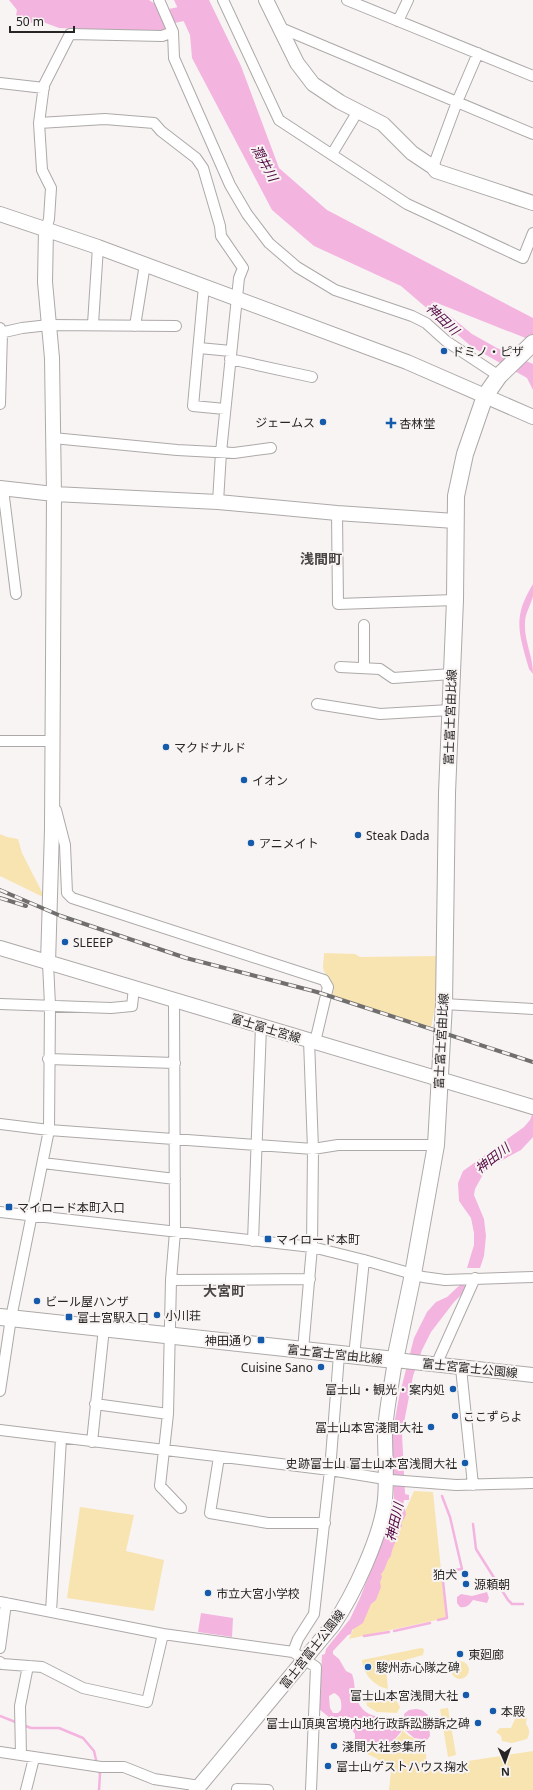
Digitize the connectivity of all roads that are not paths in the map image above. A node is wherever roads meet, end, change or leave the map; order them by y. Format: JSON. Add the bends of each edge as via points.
{"nodes":[{"id":1,"x":223,"y":0,"type":"edge"},
{"id":2,"x":266,"y":0,"type":"edge"},
{"id":3,"x":347,"y":0,"type":"edge"},
{"id":4,"x":408,"y":0,"type":"edge"},
{"id":5,"x":160,"y":1,"type":"edge"},
{"id":6,"x":398,"y":21,"type":"junction"},
{"id":7,"x":281,"y":28,"type":"junction"},
{"id":8,"x":173,"y":32,"type":"junction"},
{"id":9,"x":478,"y":53,"type":"junction"},
{"id":10,"x":533,"y":76,"type":"edge"},
{"id":11,"x":0,"y":83,"type":"edge"},
{"id":12,"x":44,"y":88,"type":"junction"},
{"id":13,"x":457,"y":102,"type":"junction"},
{"id":14,"x":358,"y":111,"type":"junction"},
{"id":15,"x":39,"y":123,"type":"junction"},
{"id":16,"x":533,"y":134,"type":"edge"},
{"id":17,"x":332,"y":154,"type":"junction"},
{"id":18,"x":433,"y":167,"type":"junction"},
{"id":19,"x":533,"y":203,"type":"edge"},
{"id":20,"x":0,"y":214,"type":"edge"},
{"id":21,"x":0,"y":218,"type":"edge"},
{"id":22,"x":46,"y":229,"type":"junction"},
{"id":23,"x":533,"y":233,"type":"edge"},
{"id":24,"x":98,"y":247,"type":"junction"},
{"id":25,"x":145,"y":264,"type":"junction"},
{"id":26,"x":204,"y":286,"type":"junction"},
{"id":27,"x":238,"y":298,"type":"junction"},
{"id":28,"x":93,"y":324,"type":"junction"},
{"id":29,"x":49,"y":325,"type":"junction"},
{"id":30,"x":135,"y":326,"type":"junction"},
{"id":31,"x":176,"y":326,"type":"dead end"},
{"id":32,"x":1,"y":331,"type":"edge"},
{"id":33,"x":533,"y":343,"type":"edge"},
{"id":34,"x":199,"y":348,"type":"junction"},
{"id":35,"x":231,"y":355,"type":"junction"},
{"id":36,"x":499,"y":376,"type":"junction"},
{"id":37,"x":312,"y":377,"type":"dead end"},
{"id":38,"x":485,"y":396,"type":"junction"},
{"id":39,"x":0,"y":404,"type":"edge"},
{"id":40,"x":225,"y":409,"type":"junction"},
{"id":41,"x":533,"y":417,"type":"edge"},
{"id":42,"x":53,"y":438,"type":"junction"},
{"id":43,"x":271,"y":448,"type":"dead end"},
{"id":44,"x":221,"y":452,"type":"junction"},
{"id":45,"x":2,"y":489,"type":"edge"},
{"id":46,"x":54,"y":494,"type":"junction"},
{"id":47,"x":218,"y":502,"type":"junction"},
{"id":48,"x":337,"y":513,"type":"junction"},
{"id":49,"x":455,"y":521,"type":"junction"},
{"id":50,"x":16,"y":594,"type":"dead end"},
{"id":51,"x":455,"y":600,"type":"junction"},
{"id":52,"x":364,"y":625,"type":"dead end"},
{"id":53,"x":340,"y":667,"type":"dead end"},
{"id":54,"x":364,"y":668,"type":"junction"},
{"id":55,"x":452,"y":674,"type":"junction"},
{"id":56,"x":317,"y":704,"type":"dead end"},
{"id":57,"x":450,"y":710,"type":"junction"},
{"id":58,"x":0,"y":741,"type":"edge"},
{"id":59,"x":52,"y":741,"type":"junction"},
{"id":60,"x":52,"y":796,"type":"junction"},
{"id":61,"x":0,"y":948,"type":"edge"},
{"id":62,"x":48,"y":963,"type":"junction"},
{"id":63,"x":134,"y":988,"type":"junction"},
{"id":64,"x":174,"y":1000,"type":"junction"},
{"id":65,"x":0,"y":1004,"type":"edge"},
{"id":66,"x":444,"y":1004,"type":"junction"},
{"id":67,"x":50,"y":1005,"type":"junction"},
{"id":68,"x":533,"y":1009,"type":"edge"},
{"id":69,"x":261,"y":1026,"type":"junction"},
{"id":70,"x":312,"y":1041,"type":"junction"},
{"id":71,"x":48,"y":1059,"type":"junction"},
{"id":72,"x":175,"y":1063,"type":"junction"},
{"id":73,"x":439,"y":1079,"type":"junction"},
{"id":74,"x":532,"y":1107,"type":"edge"},
{"id":75,"x":0,"y":1124,"type":"edge"},
{"id":76,"x":49,"y":1130,"type":"junction"},
{"id":77,"x":174,"y":1139,"type":"junction"},
{"id":78,"x":257,"y":1145,"type":"junction"},
{"id":79,"x":436,"y":1145,"type":"junction"},
{"id":80,"x":312,"y":1149,"type":"junction"},
{"id":81,"x":43,"y":1163,"type":"junction"},
{"id":82,"x":175,"y":1179,"type":"junction"},
{"id":83,"x":0,"y":1212,"type":"edge"},
{"id":84,"x":31,"y":1215,"type":"junction"},
{"id":85,"x":175,"y":1232,"type":"junction"},
{"id":86,"x":253,"y":1241,"type":"junction"},
{"id":87,"x":312,"y":1247,"type":"junction"},
{"id":88,"x":364,"y":1260,"type":"junction"},
{"id":89,"x":413,"y":1274,"type":"junction"},
{"id":90,"x":533,"y":1277,"type":"edge"},
{"id":91,"x":475,"y":1278,"type":"junction"},
{"id":92,"x":171,"y":1280,"type":"junction"},
{"id":93,"x":310,"y":1280,"type":"junction"},
{"id":94,"x":5,"y":1317,"type":"edge"},
{"id":95,"x":104,"y":1328,"type":"junction"},
{"id":96,"x":170,"y":1335,"type":"junction"},
{"id":97,"x":303,"y":1350,"type":"junction"},
{"id":98,"x":347,"y":1356,"type":"junction"},
{"id":99,"x":408,"y":1362,"type":"junction"},
{"id":100,"x":436,"y":1365,"type":"junction"},
{"id":101,"x":461,"y":1368,"type":"junction"},
{"id":102,"x":533,"y":1375,"type":"edge"},
{"id":103,"x":0,"y":1391,"type":"edge"},
{"id":104,"x":95,"y":1404,"type":"junction"},
{"id":105,"x":168,"y":1414,"type":"junction"},
{"id":106,"x":0,"y":1430,"type":"edge"},
{"id":107,"x":61,"y":1438,"type":"junction"},
{"id":108,"x":92,"y":1442,"type":"junction"},
{"id":109,"x":165,"y":1451,"type":"junction"},
{"id":110,"x":219,"y":1457,"type":"junction"},
{"id":111,"x":330,"y":1470,"type":"junction"},
{"id":112,"x":388,"y":1479,"type":"junction"},
{"id":113,"x":533,"y":1483,"type":"edge"},
{"id":114,"x":473,"y":1485,"type":"junction"},
{"id":115,"x":181,"y":1508,"type":"dead end"},
{"id":116,"x":325,"y":1523,"type":"junction"},
{"id":117,"x":3,"y":1603,"type":"edge"},
{"id":118,"x":51,"y":1612,"type":"junction"},
{"id":119,"x":163,"y":1634,"type":"junction"},
{"id":120,"x":0,"y":1648,"type":"edge"},
{"id":121,"x":299,"y":1656,"type":"junction"},
{"id":122,"x":0,"y":1662,"type":"edge"},
{"id":123,"x":28,"y":1666,"type":"junction"},
{"id":124,"x":0,"y":1752,"type":"edge"},
{"id":125,"x":21,"y":1755,"type":"junction"},
{"id":126,"x":34,"y":1758,"type":"junction"},
{"id":127,"x":198,"y":1788,"type":"edge"},
{"id":128,"x":237,"y":1789,"type":"edge"},
{"id":129,"x":26,"y":1790,"type":"edge"},
{"id":130,"x":268,"y":1790,"type":"edge"},
{"id":131,"x":311,"y":1790,"type":"edge"}],
"edges":[{"from":1,"to":17,"type":"street","via":[[279,120]]},
{"from":2,"to":7,"type":"street"},
{"from":3,"to":6,"type":"street"},
{"from":4,"to":6,"type":"street"},
{"from":5,"to":8,"type":"street"},
{"from":6,"to":9,"type":"street"},
{"from":7,"to":13,"type":"street"},
{"from":7,"to":14,"type":"street","via":[[297,63],[313,84]]},
{"from":8,"to":12,"type":"street","via":[[162,36],[70,34]]},
{"from":8,"to":36,"type":"street","via":[[174,58],[230,185],[247,214],[269,243],[297,267],[336,290],[426,323],[446,341]]},
{"from":9,"to":10,"type":"street"},
{"from":9,"to":13,"type":"street"},
{"from":11,"to":12,"type":"street"},
{"from":12,"to":15,"type":"street"},
{"from":13,"to":16,"type":"street"},
{"from":13,"to":18,"type":"street"},
{"from":14,"to":17,"type":"street"},
{"from":14,"to":18,"type":"street","via":[[383,124],[412,153]]},
{"from":15,"to":22,"type":"street","via":[[42,170],[51,188]]},
{"from":15,"to":27,"type":"street","via":[[105,119],[154,123],[160,131],[196,158],[203,168],[221,236],[242,268]]},
{"from":17,"to":23,"type":"street","via":[[406,204],[522,258]]},
{"from":18,"to":19,"type":"street","via":[[436,171]]},
{"from":20,"to":21,"type":"street"},
{"from":20,"to":22,"type":"street"},
{"from":22,"to":24,"type":"street"},
{"from":22,"to":29,"type":"street","via":[[45,282]]},
{"from":24,"to":25,"type":"street"},
{"from":24,"to":28,"type":"street"},
{"from":25,"to":26,"type":"street"},
{"from":25,"to":30,"type":"street"},
{"from":26,"to":27,"type":"street"},
{"from":26,"to":34,"type":"street"},
{"from":27,"to":35,"type":"street"},
{"from":27,"to":38,"type":"street","via":[[407,362]]},
{"from":28,"to":29,"type":"street"},
{"from":28,"to":30,"type":"street"},
{"from":29,"to":32,"type":"street"},
{"from":29,"to":42,"type":"street"},
{"from":30,"to":31,"type":"street"},
{"from":32,"to":39,"type":"street"},
{"from":33,"to":36,"type":"main road","name":"富士富士宮由比線"},
{"from":34,"to":35,"type":"street"},
{"from":34,"to":40,"type":"street","via":[[193,406]]},
{"from":35,"to":37,"type":"street"},
{"from":35,"to":40,"type":"street"},
{"from":36,"to":38,"type":"main road","name":"富士富士宮由比線"},
{"from":38,"to":41,"type":"street"},
{"from":38,"to":49,"type":"main road","name":"富士富士宮由比線","via":[[460,473]]},
{"from":40,"to":44,"type":"street"},
{"from":42,"to":44,"type":"street"},
{"from":42,"to":46,"type":"street"},
{"from":43,"to":44,"type":"street","via":[[234,453]]},
{"from":44,"to":47,"type":"street"},
{"from":45,"to":46,"type":"street"},
{"from":45,"to":50,"type":"street"},
{"from":46,"to":47,"type":"street"},
{"from":46,"to":59,"type":"street"},
{"from":47,"to":48,"type":"street"},
{"from":48,"to":49,"type":"street"},
{"from":48,"to":51,"type":"street","via":[[338,604]]},
{"from":49,"to":51,"type":"main road","name":"富士富士宮由比線"},
{"from":51,"to":55,"type":"main road","name":"富士富士宮由比線"},
{"from":52,"to":54,"type":"street"},
{"from":53,"to":54,"type":"street"},
{"from":54,"to":55,"type":"street","via":[[380,669],[394,678]]},
{"from":55,"to":57,"type":"main road","name":"富士富士宮由比線"},
{"from":56,"to":57,"type":"street","via":[[380,714]]},
{"from":57,"to":66,"type":"main road","name":"富士富士宮由比線"},
{"from":58,"to":59,"type":"street"},
{"from":59,"to":60,"type":"street"},
{"from":60,"to":62,"type":"street"},
{"from":60,"to":70,"type":"street","via":[[65,845],[67,892],[72,898],[324,980],[328,987]]},
{"from":61,"to":62,"type":"street","name":"富士富士宮線"},
{"from":62,"to":63,"type":"street","name":"富士富士宮線"},
{"from":62,"to":67,"type":"street"},
{"from":63,"to":64,"type":"street","name":"富士富士宮線"},
{"from":63,"to":67,"type":"street","via":[[132,1006],[111,1008]]},
{"from":64,"to":69,"type":"street","name":"富士富士宮線"},
{"from":64,"to":72,"type":"street"},
{"from":65,"to":67,"type":"street"},
{"from":66,"to":68,"type":"street"},
{"from":66,"to":73,"type":"main road","name":"富士富士宮由比線"},
{"from":67,"to":71,"type":"street"},
{"from":69,"to":70,"type":"street","name":"富士富士宮線"},
{"from":69,"to":78,"type":"street"},
{"from":70,"to":73,"type":"street","name":"富士富士宮線"},
{"from":70,"to":80,"type":"street"},
{"from":71,"to":72,"type":"street"},
{"from":71,"to":76,"type":"street"},
{"from":72,"to":77,"type":"street"},
{"from":73,"to":74,"type":"street","name":"富士富士宮線"},
{"from":73,"to":79,"type":"main road","name":"富士富士宮由比線"},
{"from":75,"to":76,"type":"street"},
{"from":76,"to":77,"type":"street"},
{"from":76,"to":81,"type":"street"},
{"from":77,"to":78,"type":"street"},
{"from":77,"to":82,"type":"street"},
{"from":78,"to":80,"type":"street"},
{"from":78,"to":86,"type":"street"},
{"from":79,"to":80,"type":"street","via":[[338,1144]]},
{"from":79,"to":89,"type":"main road","name":"富士富士宮由比線"},
{"from":80,"to":87,"type":"street"},
{"from":81,"to":82,"type":"street"},
{"from":81,"to":84,"type":"street"},
{"from":82,"to":85,"type":"street"},
{"from":83,"to":84,"type":"street"},
{"from":84,"to":85,"type":"street"},
{"from":84,"to":94,"type":"street"},
{"from":85,"to":86,"type":"street"},
{"from":85,"to":92,"type":"street"},
{"from":86,"to":87,"type":"street"},
{"from":87,"to":88,"type":"street"},
{"from":87,"to":93,"type":"street"},
{"from":88,"to":89,"type":"street"},
{"from":88,"to":98,"type":"street"},
{"from":89,"to":91,"type":"street","via":[[445,1280]]},
{"from":89,"to":99,"type":"main road","name":"富士富士宮由比線"},
{"from":90,"to":91,"type":"street"},
{"from":91,"to":100,"type":"street"},
{"from":92,"to":93,"type":"street"},
{"from":92,"to":96,"type":"street"},
{"from":93,"to":97,"type":"street"},
{"from":94,"to":95,"type":"main road","name":"富士富士宮由比線"},
{"from":94,"to":103,"type":"street"},
{"from":95,"to":96,"type":"main road","name":"富士富士宮由比線"},
{"from":95,"to":104,"type":"street"},
{"from":96,"to":97,"type":"main road","name":"富士富士宮由比線"},
{"from":96,"to":105,"type":"street"},
{"from":97,"to":98,"type":"main road","name":"富士富士宮由比線"},
{"from":98,"to":99,"type":"main road","name":"富士富士宮由比線"},
{"from":98,"to":111,"type":"street"},
{"from":99,"to":100,"type":"street","name":"富士宮富士公園線"},
{"from":99,"to":112,"type":"street","name":"富士宮富士公園線","via":[[385,1430]]},
{"from":100,"to":101,"type":"street","name":"富士宮富士公園線"},
{"from":101,"to":102,"type":"street","name":"富士宮富士公園線"},
{"from":101,"to":114,"type":"street"},
{"from":104,"to":105,"type":"street"},
{"from":104,"to":108,"type":"street"},
{"from":105,"to":109,"type":"street"},
{"from":106,"to":107,"type":"street"},
{"from":107,"to":108,"type":"street"},
{"from":107,"to":118,"type":"street"},
{"from":108,"to":109,"type":"street"},
{"from":109,"to":110,"type":"street"},
{"from":109,"to":115,"type":"street","via":[[160,1486]]},
{"from":110,"to":111,"type":"street"},
{"from":110,"to":116,"type":"street","via":[[210,1513],[268,1523]]},
{"from":111,"to":112,"type":"street"},
{"from":111,"to":116,"type":"street"},
{"from":112,"to":114,"type":"street"},
{"from":112,"to":121,"type":"street","name":"富士宮富士公園線","via":[[381,1520],[344,1609],[333,1625]]},
{"from":113,"to":114,"type":"street"},
{"from":116,"to":121,"type":"street","via":[[314,1614],[298,1638]]},
{"from":117,"to":118,"type":"street"},
{"from":117,"to":120,"type":"street"},
{"from":118,"to":119,"type":"street"},
{"from":119,"to":121,"type":"street"},
{"from":119,"to":123,"type":"street","via":[[147,1702],[83,1688],[42,1667]]},
{"from":121,"to":127,"type":"street","name":"富士宮富士公園線"},
{"from":121,"to":131,"type":"street","via":[[316,1667]]},
{"from":122,"to":123,"type":"street"},
{"from":123,"to":125,"type":"street","via":[[20,1706]]},
{"from":124,"to":125,"type":"street"},
{"from":125,"to":126,"type":"street"},
{"from":126,"to":127,"type":"street","via":[[101,1767],[124,1767],[154,1778]]},
{"from":126,"to":129,"type":"street"},
{"from":128,"to":130,"type":"street"}]}
